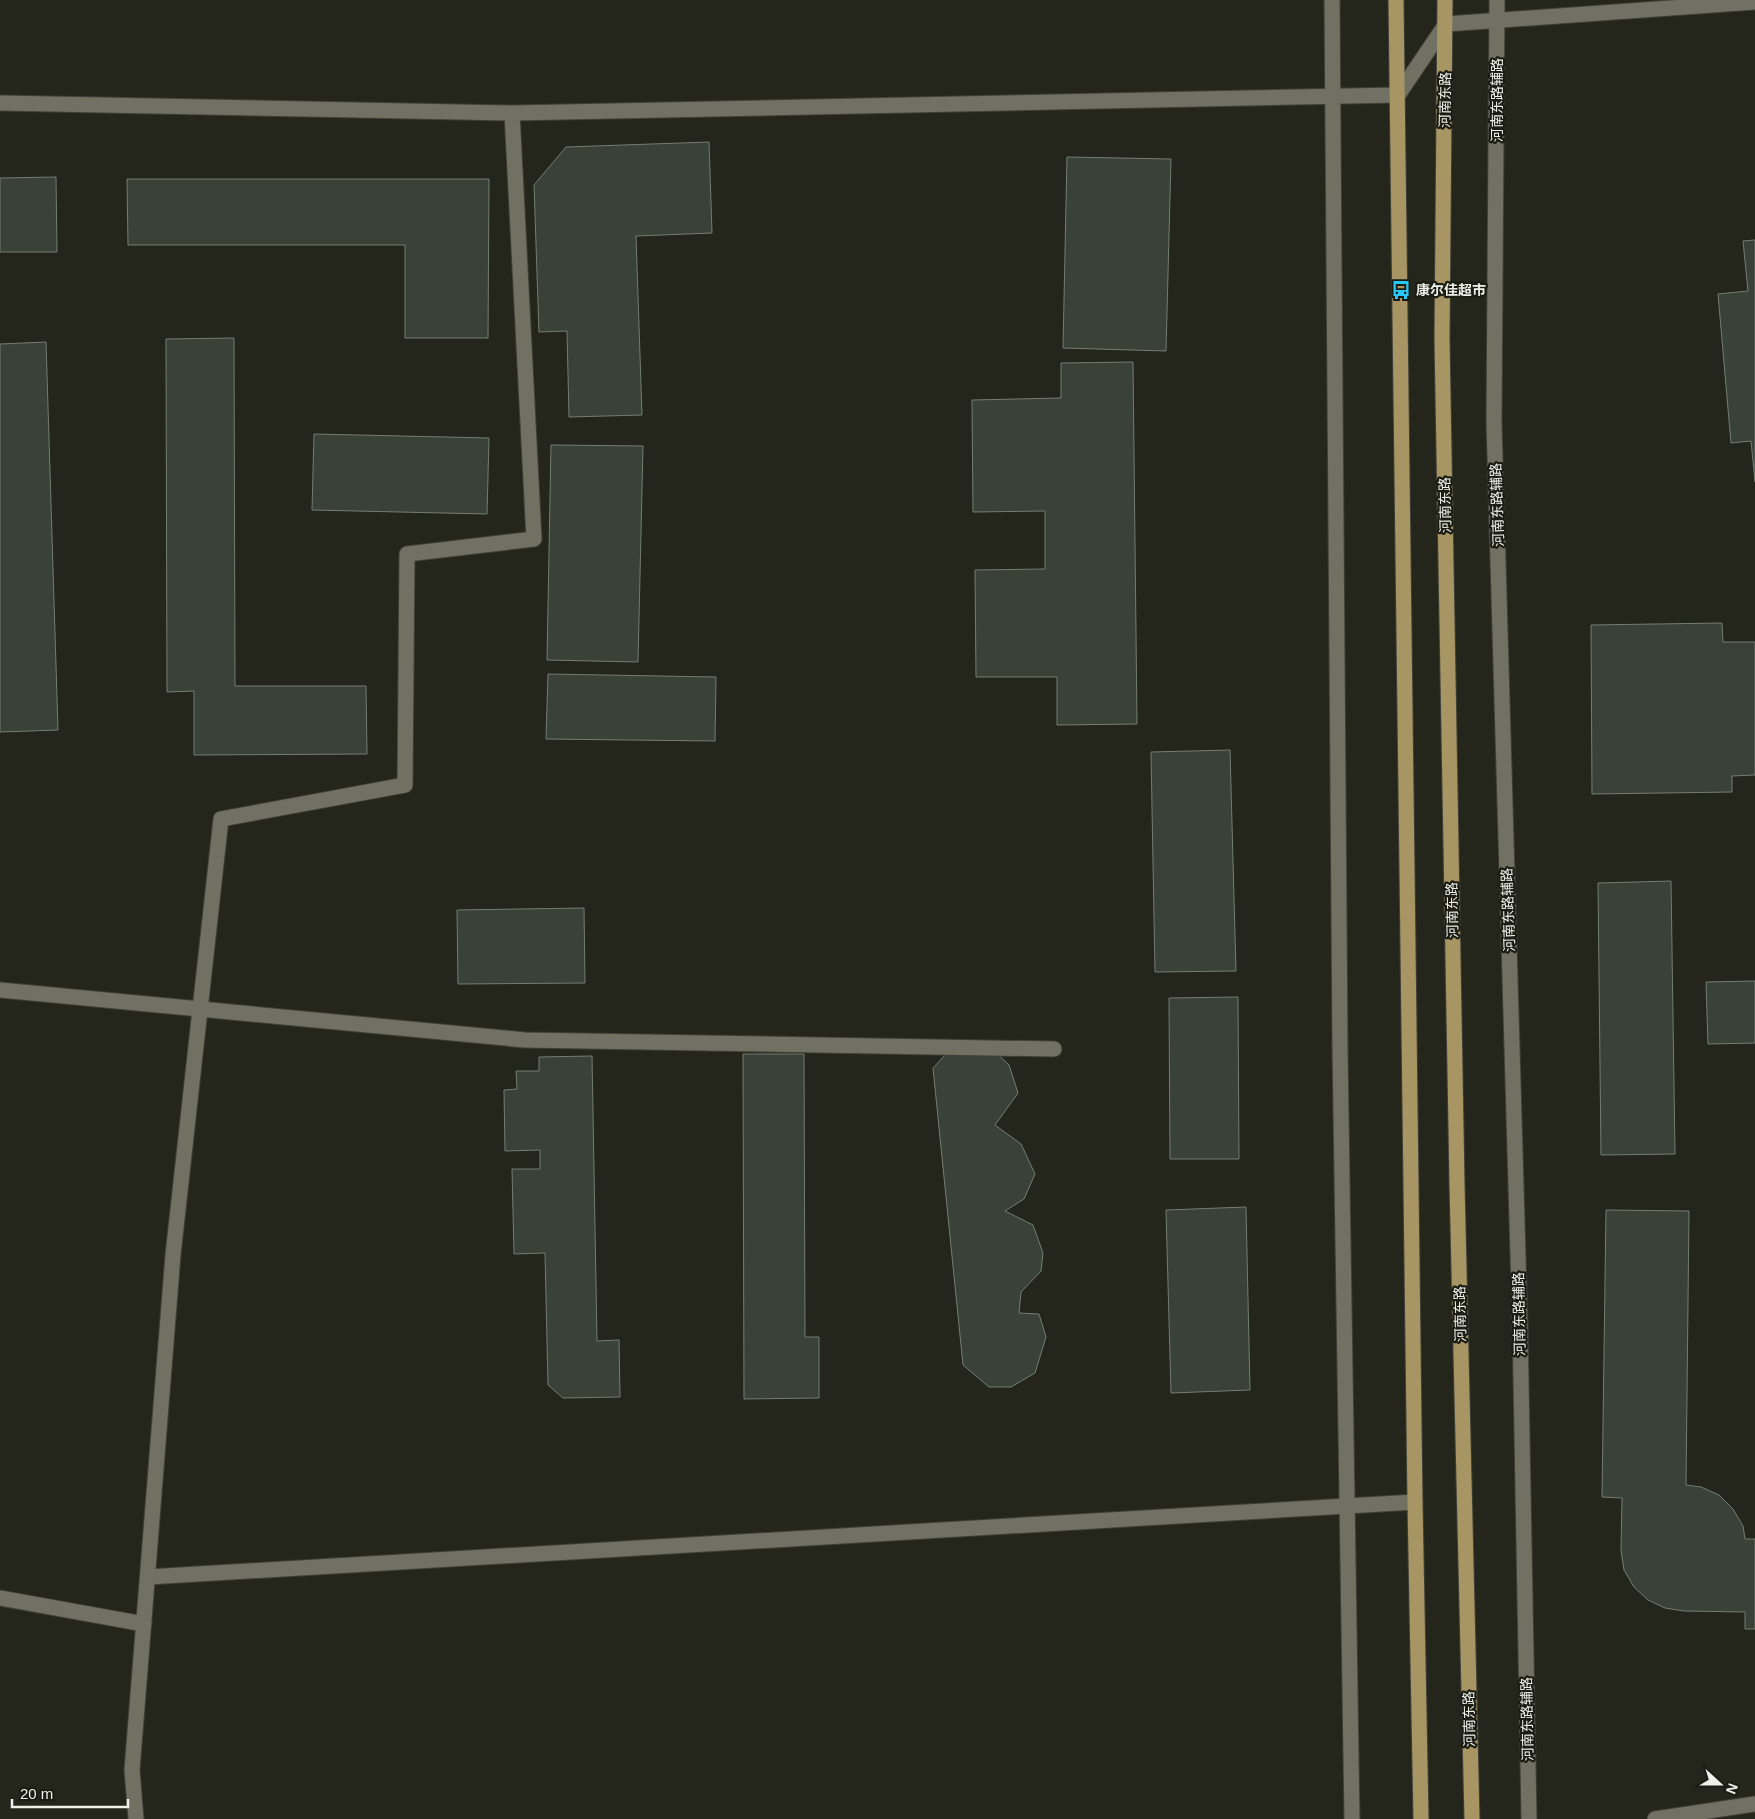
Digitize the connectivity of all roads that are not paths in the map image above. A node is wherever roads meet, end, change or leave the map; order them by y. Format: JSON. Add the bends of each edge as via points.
{"nodes":[{"id":1,"x":1332,"y":0,"type":"edge"},
{"id":2,"x":1396,"y":0,"type":"edge"},
{"id":3,"x":1445,"y":0,"type":"edge"},
{"id":4,"x":1498,"y":0,"type":"edge"},
{"id":5,"x":1755,"y":2,"type":"edge"},
{"id":6,"x":1498,"y":20,"type":"junction"},
{"id":7,"x":1446,"y":24,"type":"junction"},
{"id":8,"x":1398,"y":95,"type":"junction"},
{"id":9,"x":1333,"y":96,"type":"junction"},
{"id":10,"x":0,"y":103,"type":"edge"},
{"id":11,"x":512,"y":113,"type":"junction"},
{"id":12,"x":0,"y":990,"type":"edge"},
{"id":13,"x":201,"y":1009,"type":"junction"},
{"id":14,"x":1054,"y":1049,"type":"dead end"},
{"id":15,"x":1415,"y":1502,"type":"junction"},
{"id":16,"x":1348,"y":1506,"type":"junction"},
{"id":17,"x":148,"y":1577,"type":"junction"},
{"id":18,"x":0,"y":1598,"type":"edge"},
{"id":19,"x":144,"y":1624,"type":"junction"},
{"id":20,"x":1755,"y":1804,"type":"edge"},
{"id":21,"x":136,"y":1819,"type":"edge"},
{"id":22,"x":1352,"y":1819,"type":"edge"},
{"id":23,"x":1421,"y":1819,"type":"edge"},
{"id":24,"x":1472,"y":1819,"type":"edge"},
{"id":25,"x":1529,"y":1819,"type":"edge"},
{"id":26,"x":1655,"y":1819,"type":"edge"}],
"edges":[{"from":1,"to":9,"type":"street"},
{"from":2,"to":8,"type":"main road"},
{"from":3,"to":7,"type":"main road","name":"河南东路"},
{"from":4,"to":6,"type":"street","name":"河南东路辅路"},
{"from":5,"to":6,"type":"street"},
{"from":6,"to":7,"type":"street"},
{"from":6,"to":25,"type":"street","name":"河南东路辅路","via":[[1494,422],[1520,1325]]},
{"from":7,"to":8,"type":"street"},
{"from":7,"to":24,"type":"main road","name":"河南东路","via":[[1442,349]]},
{"from":8,"to":9,"type":"street"},
{"from":8,"to":15,"type":"main road"},
{"from":9,"to":11,"type":"street"},
{"from":9,"to":16,"type":"street","via":[[1340,1040]]},
{"from":10,"to":11,"type":"street"},
{"from":11,"to":13,"type":"street","via":[[534,539],[407,554],[405,785],[221,819]]},
{"from":12,"to":13,"type":"street"},
{"from":13,"to":14,"type":"street","via":[[525,1040]]},
{"from":13,"to":17,"type":"street","via":[[174,1255]]},
{"from":15,"to":16,"type":"street"},
{"from":15,"to":23,"type":"main road"},
{"from":16,"to":17,"type":"street"},
{"from":16,"to":22,"type":"street"},
{"from":17,"to":19,"type":"street"},
{"from":18,"to":19,"type":"street"},
{"from":19,"to":21,"type":"street","via":[[132,1770]]},
{"from":20,"to":26,"type":"street"}]}
